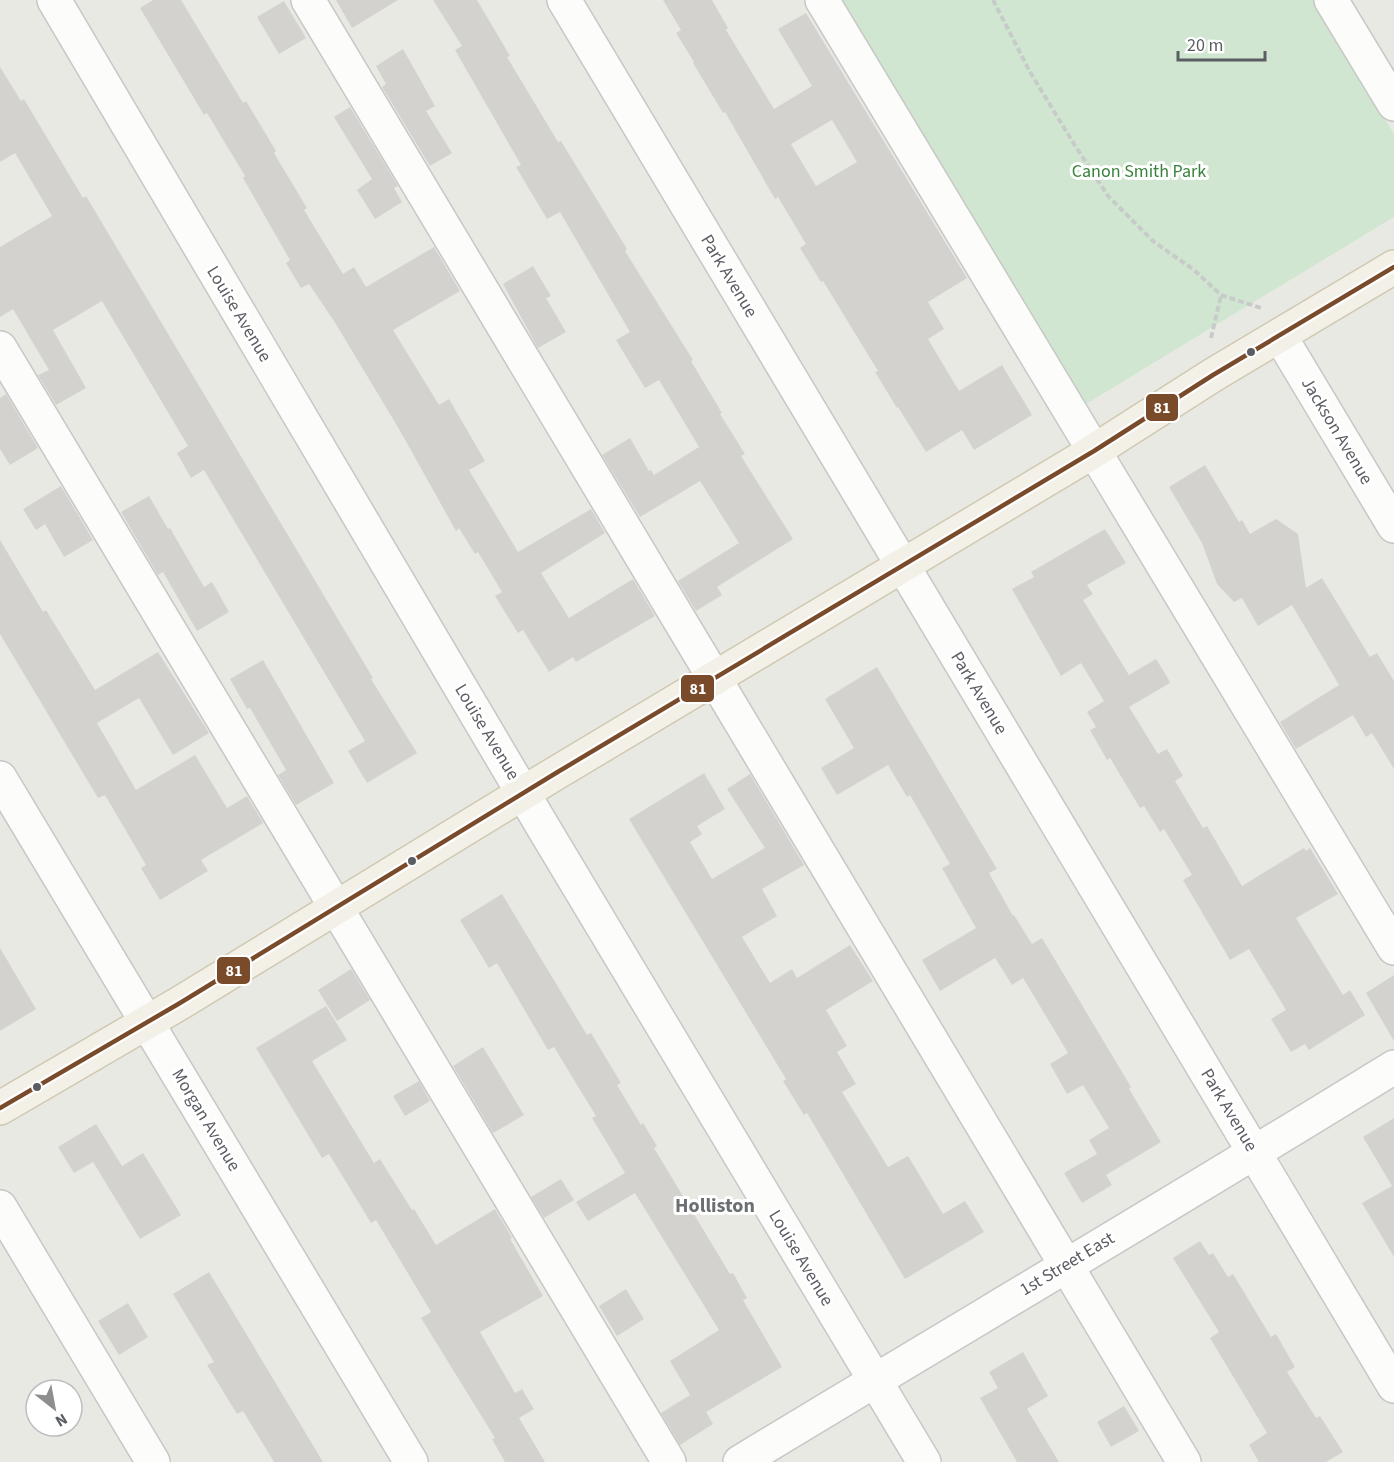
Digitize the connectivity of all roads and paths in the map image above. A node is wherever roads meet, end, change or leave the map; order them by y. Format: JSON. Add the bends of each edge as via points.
{"nodes":[{"id":1,"x":54,"y":0,"type":"edge"},
{"id":2,"x":308,"y":0,"type":"edge"},
{"id":3,"x":564,"y":0,"type":"edge"},
{"id":4,"x":822,"y":0,"type":"edge"},
{"id":5,"x":993,"y":0,"type":"edge"},
{"id":6,"x":1331,"y":0,"type":"edge"},
{"id":7,"x":1394,"y":104,"type":"edge"},
{"id":8,"x":1394,"y":267,"type":"edge"},
{"id":9,"x":1221,"y":295,"type":"junction"},
{"id":10,"x":1271,"y":302,"type":"dead end"},
{"id":11,"x":1280,"y":336,"type":"junction"},
{"id":12,"x":1211,"y":338,"type":"dead end"},
{"id":13,"x":0,"y":348,"type":"edge"},
{"id":14,"x":1094,"y":451,"type":"junction"},
{"id":15,"x":1394,"y":526,"type":"edge"},
{"id":16,"x":903,"y":565,"type":"junction"},
{"id":17,"x":714,"y":679,"type":"junction"},
{"id":18,"x":0,"y":778,"type":"edge"},
{"id":19,"x":524,"y":794,"type":"junction"},
{"id":20,"x":336,"y":906,"type":"junction"},
{"id":21,"x":1394,"y":948,"type":"edge"},
{"id":22,"x":146,"y":1020,"type":"junction"},
{"id":23,"x":1394,"y":1067,"type":"edge"},
{"id":24,"x":0,"y":1108,"type":"edge"},
{"id":25,"x":1255,"y":1153,"type":"junction"},
{"id":26,"x":0,"y":1207,"type":"edge"},
{"id":27,"x":1066,"y":1264,"type":"junction"},
{"id":28,"x":875,"y":1380,"type":"junction"},
{"id":29,"x":1394,"y":1386,"type":"edge"},
{"id":30,"x":153,"y":1462,"type":"edge"},
{"id":31,"x":411,"y":1462,"type":"edge"},
{"id":32,"x":669,"y":1462,"type":"edge"},
{"id":33,"x":740,"y":1462,"type":"edge"},
{"id":34,"x":924,"y":1462,"type":"edge"},
{"id":35,"x":1184,"y":1462,"type":"edge"}],
"edges":[{"from":1,"to":19,"type":"street","name":"Louise Avenue"},
{"from":2,"to":17,"type":"street"},
{"from":3,"to":16,"type":"street","name":"Park Avenue"},
{"from":4,"to":14,"type":"street"},
{"from":5,"to":9,"type":"path","via":[[1030,72],[1108,196],[1153,241]]},
{"from":6,"to":7,"type":"street"},
{"from":8,"to":11,"type":"main road"},
{"from":9,"to":10,"type":"path","via":[[1261,308]]},
{"from":9,"to":12,"type":"path"},
{"from":11,"to":14,"type":"main road"},
{"from":11,"to":15,"type":"street","name":"Jackson Avenue"},
{"from":13,"to":20,"type":"street"},
{"from":14,"to":16,"type":"main road"},
{"from":14,"to":21,"type":"street"},
{"from":16,"to":17,"type":"main road"},
{"from":16,"to":25,"type":"street","name":"Park Avenue"},
{"from":17,"to":19,"type":"main road"},
{"from":17,"to":27,"type":"street"},
{"from":18,"to":22,"type":"street","name":"Morgan Avenue"},
{"from":19,"to":20,"type":"main road"},
{"from":19,"to":28,"type":"street","name":"Louise Avenue"},
{"from":20,"to":22,"type":"main road"},
{"from":20,"to":32,"type":"street"},
{"from":22,"to":24,"type":"main road"},
{"from":22,"to":31,"type":"street","name":"Morgan Avenue"},
{"from":23,"to":25,"type":"street","name":"1st Street East"},
{"from":25,"to":27,"type":"street","name":"1st Street East"},
{"from":25,"to":29,"type":"street","name":"Park Avenue"},
{"from":26,"to":30,"type":"street"},
{"from":27,"to":28,"type":"street","name":"1st Street East"},
{"from":27,"to":35,"type":"street"},
{"from":28,"to":33,"type":"street","name":"1st Street East"},
{"from":28,"to":34,"type":"street","name":"Louise Avenue"}]}
